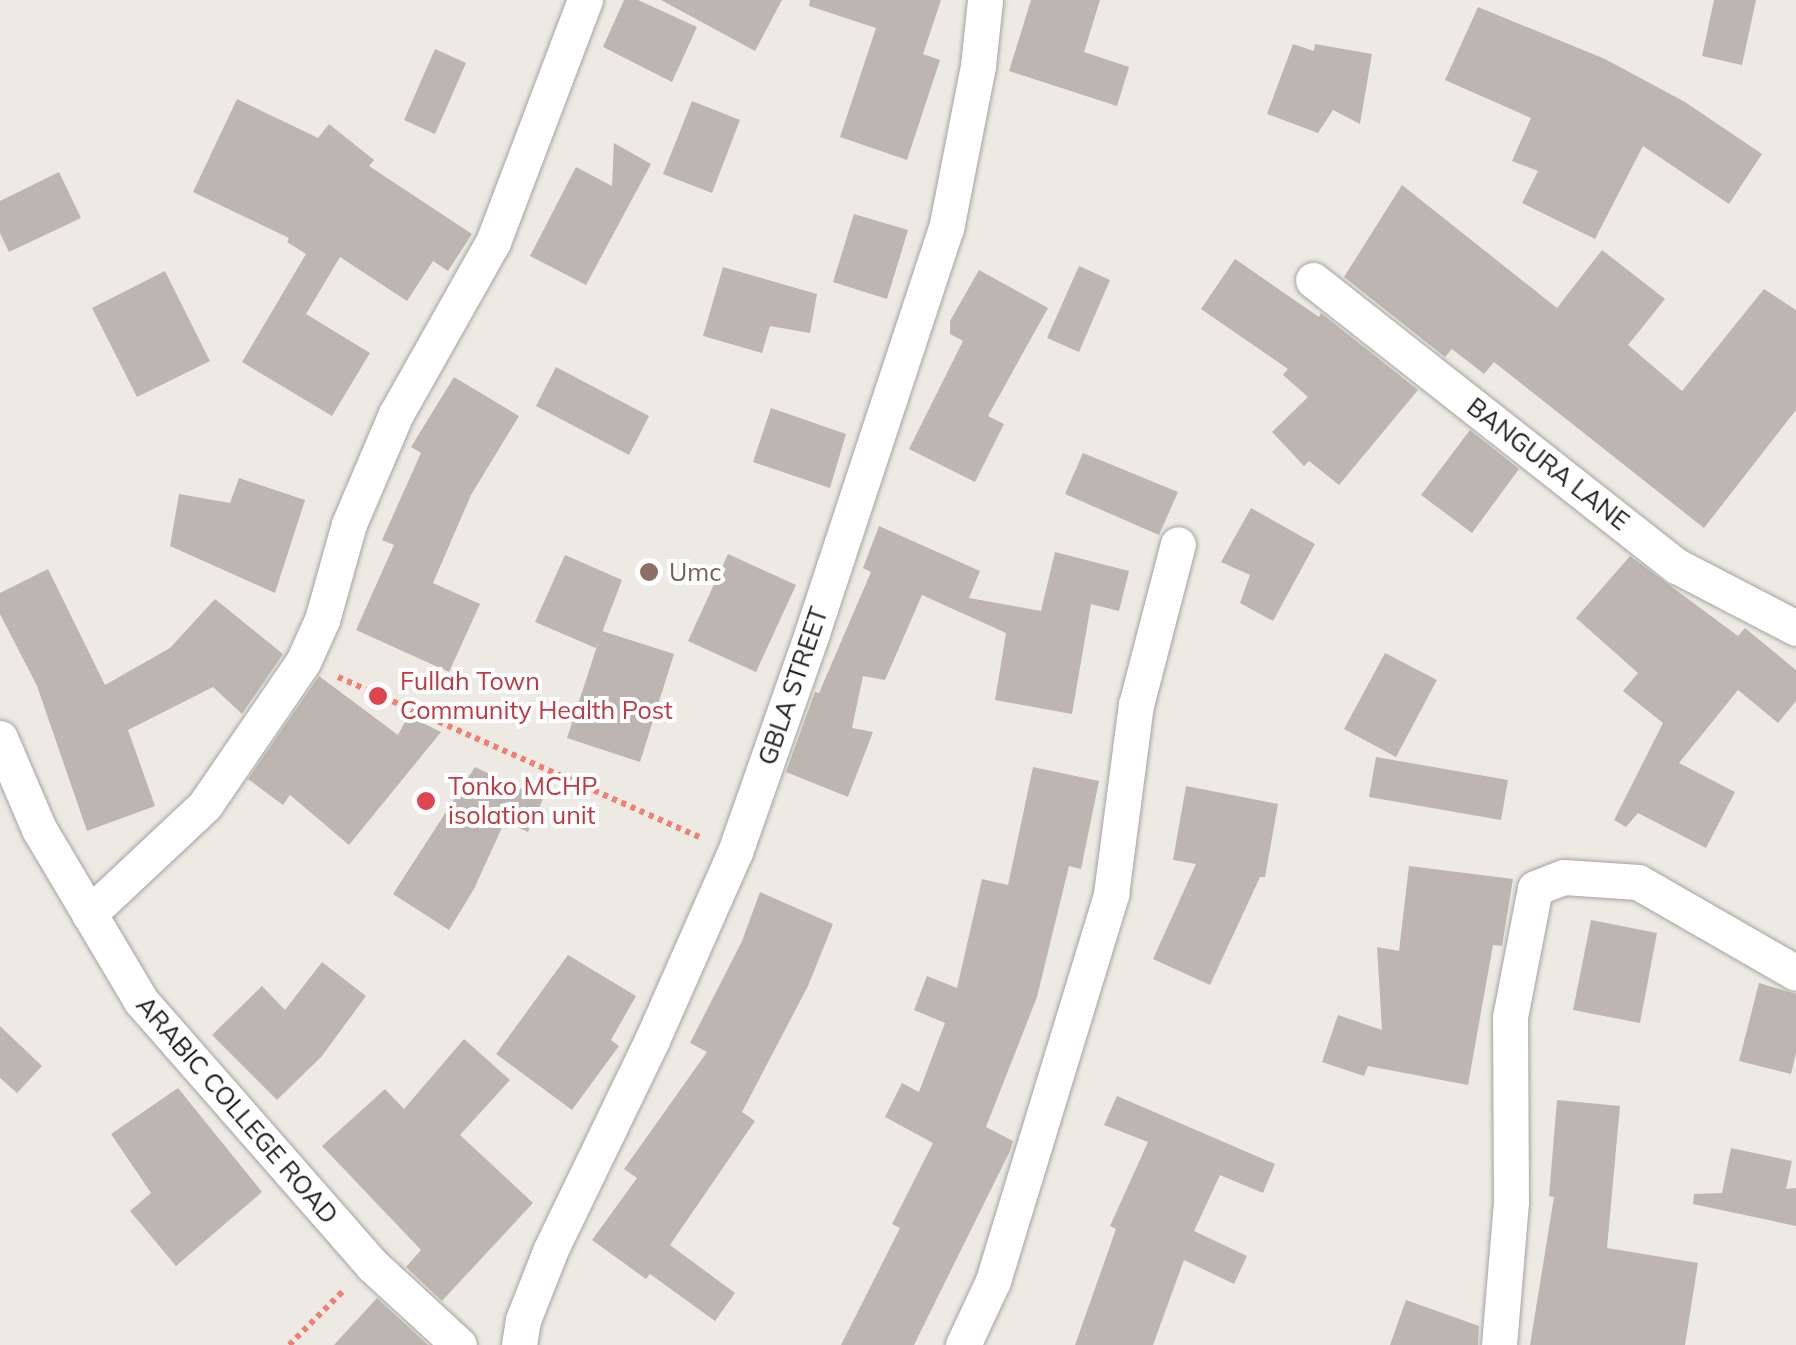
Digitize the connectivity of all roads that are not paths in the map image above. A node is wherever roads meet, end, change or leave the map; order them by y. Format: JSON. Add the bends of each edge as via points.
{"nodes":[{"id":1,"x":584,"y":0,"type":"edge"},
{"id":2,"x":985,"y":0,"type":"edge"},
{"id":3,"x":1314,"y":280,"type":"dead end"},
{"id":4,"x":1178,"y":544,"type":"dead end"},
{"id":5,"x":1796,"y":628,"type":"edge"},
{"id":6,"x":0,"y":738,"type":"edge"},
{"id":7,"x":90,"y":914,"type":"junction"},
{"id":8,"x":1796,"y":973,"type":"edge"},
{"id":9,"x":459,"y":1345,"type":"edge"},
{"id":10,"x":519,"y":1345,"type":"edge"},
{"id":11,"x":963,"y":1345,"type":"edge"},
{"id":12,"x":1499,"y":1345,"type":"edge"}],
"edges":[{"from":1,"to":7,"type":"street","via":[[492,242],[396,414],[349,524],[304,662],[204,805]]},
{"from":2,"to":10,"type":"street","name":"GBLA STREET","via":[[946,229],[734,852],[550,1249]]},
{"from":3,"to":5,"type":"street","name":"BANGURA LANE","via":[[1677,566]]},
{"from":4,"to":11,"type":"street","via":[[1136,705],[1111,894],[993,1281]]},
{"from":6,"to":7,"type":"street","name":"ARABIC COLLEGE ROAD","via":[[39,828]]},
{"from":7,"to":9,"type":"street","name":"ARABIC COLLEGE ROAD","via":[[142,1002],[372,1265]]},
{"from":8,"to":12,"type":"street","via":[[1638,882],[1564,877],[1535,888],[1510,1016],[1509,1239]]}]}
